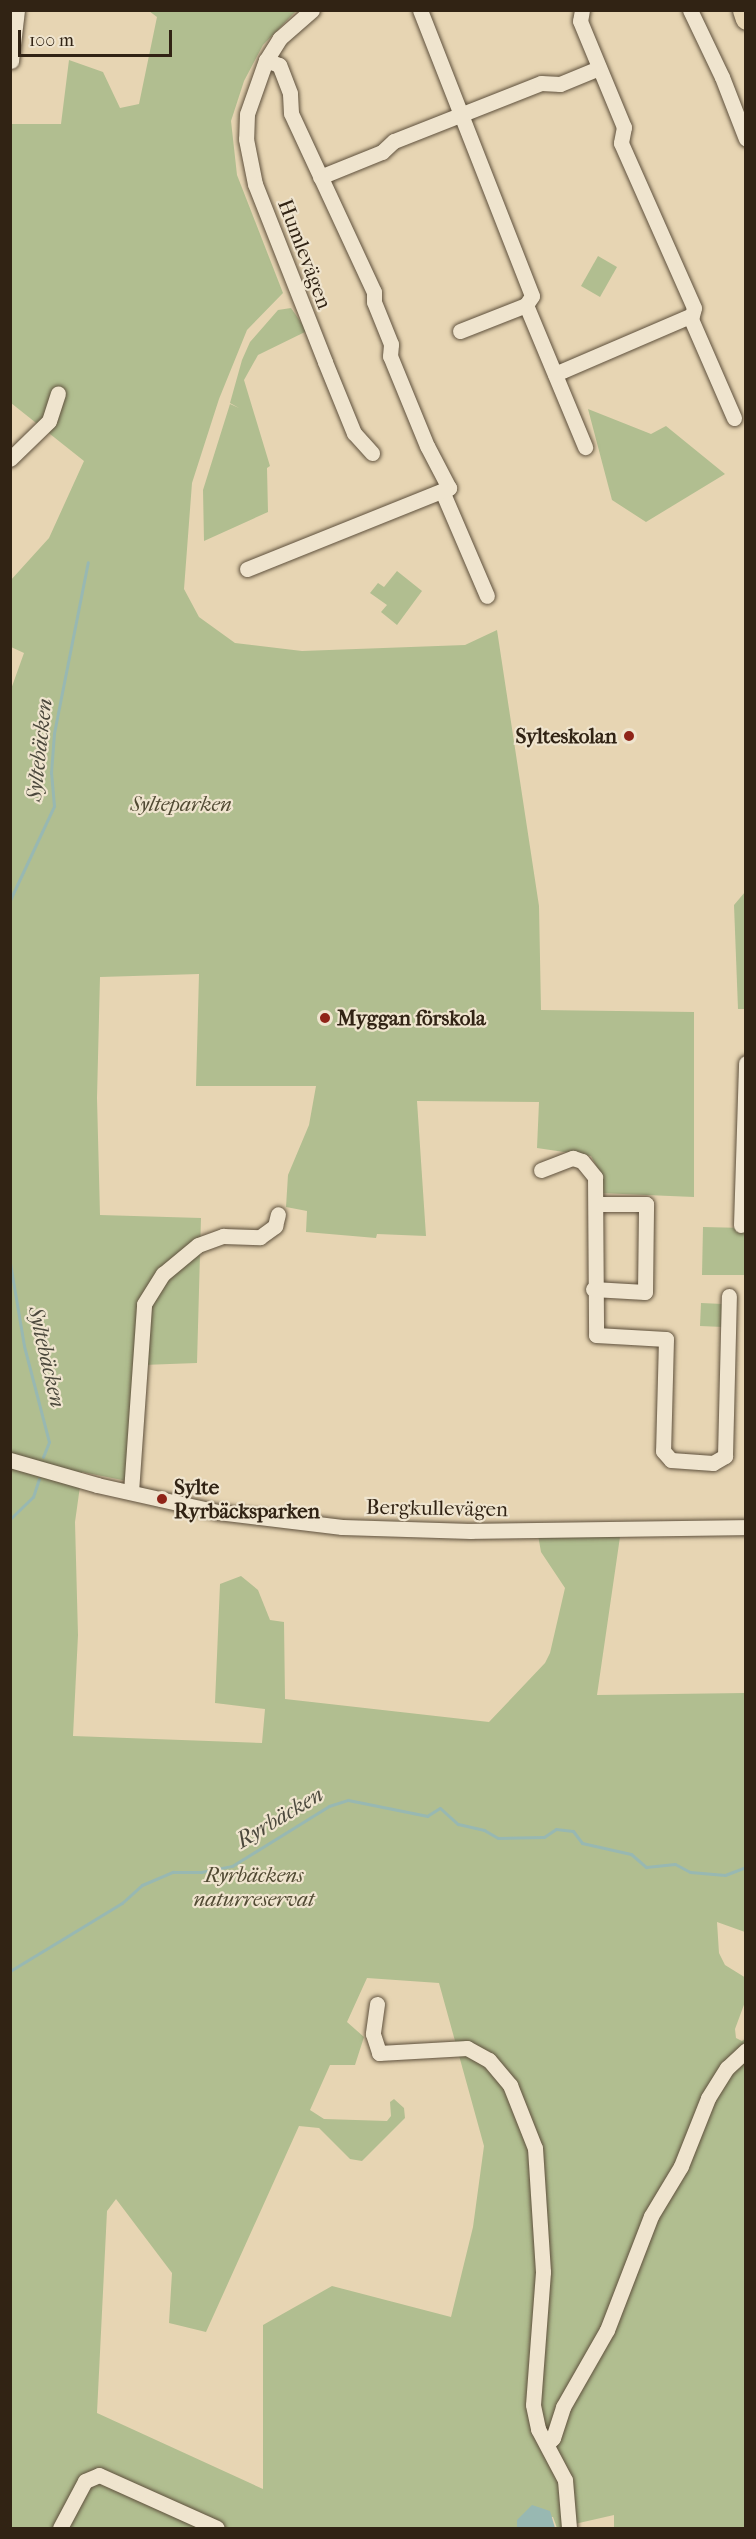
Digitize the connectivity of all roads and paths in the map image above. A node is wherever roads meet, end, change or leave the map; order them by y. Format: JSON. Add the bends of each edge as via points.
{"nodes":[{"id":1,"x":17,"y":10,"type":"edge"},
{"id":2,"x":312,"y":10,"type":"edge"},
{"id":3,"x":420,"y":10,"type":"edge"},
{"id":4,"x":582,"y":10,"type":"edge"},
{"id":5,"x":690,"y":10,"type":"edge"},
{"id":6,"x":742,"y":10,"type":"edge"},
{"id":7,"x":746,"y":19,"type":"edge"},
{"id":8,"x":266,"y":60,"type":"junction"},
{"id":9,"x":10,"y":61,"type":"edge"},
{"id":10,"x":599,"y":68,"type":"junction"},
{"id":11,"x":463,"y":114,"type":"junction"},
{"id":12,"x":746,"y":140,"type":"edge"},
{"id":13,"x":320,"y":177,"type":"junction"},
{"id":14,"x":526,"y":304,"type":"junction"},
{"id":15,"x":692,"y":315,"type":"junction"},
{"id":16,"x":460,"y":330,"type":"dead end"},
{"id":17,"x":555,"y":374,"type":"junction"},
{"id":18,"x":58,"y":393,"type":"dead end"},
{"id":19,"x":734,"y":418,"type":"dead end"},
{"id":20,"x":585,"y":447,"type":"dead end"},
{"id":21,"x":372,"y":453,"type":"dead end"},
{"id":22,"x":10,"y":459,"type":"edge"},
{"id":23,"x":442,"y":491,"type":"junction"},
{"id":24,"x":248,"y":569,"type":"dead end"},
{"id":25,"x":487,"y":596,"type":"dead end"},
{"id":26,"x":746,"y":1063,"type":"edge"},
{"id":27,"x":541,"y":1170,"type":"dead end"},
{"id":28,"x":596,"y":1204,"type":"junction"},
{"id":29,"x":278,"y":1214,"type":"dead end"},
{"id":30,"x":741,"y":1225,"type":"dead end"},
{"id":31,"x":593,"y":1290,"type":"junction"},
{"id":32,"x":729,"y":1296,"type":"dead end"},
{"id":33,"x":10,"y":1460,"type":"edge"},
{"id":34,"x":131,"y":1492,"type":"junction"},
{"id":35,"x":746,"y":1527,"type":"edge"},
{"id":36,"x":377,"y":2004,"type":"dead end"},
{"id":37,"x":746,"y":2050,"type":"edge"},
{"id":38,"x":548,"y":2443,"type":"junction"},
{"id":39,"x":60,"y":2529,"type":"edge"},
{"id":40,"x":217,"y":2529,"type":"edge"},
{"id":41,"x":569,"y":2529,"type":"edge"}],
"edges":[{"from":1,"to":9,"type":"street"},
{"from":2,"to":8,"type":"street","name":"Humlevägen","via":[[280,38]]},
{"from":3,"to":11,"type":"street"},
{"from":4,"to":10,"type":"street","via":[[580,21]]},
{"from":5,"to":12,"type":"street"},
{"from":6,"to":7,"type":"highway"},
{"from":8,"to":13,"type":"street","via":[[279,65],[290,93],[291,113]]},
{"from":8,"to":21,"type":"street","name":"Humlevägen","via":[[247,114],[249,165],[354,433]]},
{"from":10,"to":11,"type":"street","via":[[560,84],[541,83]]},
{"from":10,"to":15,"type":"street","via":[[624,127],[621,143],[694,308]]},
{"from":11,"to":13,"type":"street"},
{"from":11,"to":14,"type":"street","via":[[464,130],[532,296]]},
{"from":13,"to":23,"type":"street","via":[[374,292],[374,302],[391,344],[390,356],[449,488]]},
{"from":14,"to":16,"type":"street"},
{"from":14,"to":17,"type":"street"},
{"from":15,"to":17,"type":"street"},
{"from":15,"to":19,"type":"street"},
{"from":17,"to":20,"type":"street"},
{"from":18,"to":22,"type":"street","via":[[49,421]]},
{"from":23,"to":24,"type":"street"},
{"from":23,"to":25,"type":"street"},
{"from":26,"to":30,"type":"street"},
{"from":27,"to":28,"type":"street","via":[[573,1158],[582,1161],[595,1177]]},
{"from":28,"to":31,"type":"street"},
{"from":28,"to":31,"type":"street","via":[[646,1204],[645,1292]]},
{"from":29,"to":34,"type":"street","via":[[274,1227],[260,1237],[223,1236],[198,1245],[163,1274],[144,1304]]},
{"from":31,"to":32,"type":"street","via":[[596,1335],[666,1339],[663,1451],[671,1461],[678,1462],[714,1463],[721,1460],[727,1449]]},
{"from":33,"to":34,"type":"street","name":"Bergkullevägen"},
{"from":34,"to":35,"type":"street","name":"Bergkullevägen","via":[[218,1512],[342,1527],[471,1531]]},
{"from":36,"to":38,"type":"street","via":[[373,2034],[379,2053],[466,2049],[489,2060],[510,2085],[531,2137],[536,2159],[543,2272],[533,2405],[538,2429]]},
{"from":37,"to":38,"type":"street","via":[[727,2068],[708,2098],[681,2166],[646,2227],[607,2330],[563,2407]]},
{"from":38,"to":41,"type":"street","via":[[565,2480]]},
{"from":39,"to":40,"type":"street","via":[[85,2481],[99,2475]]}]}
